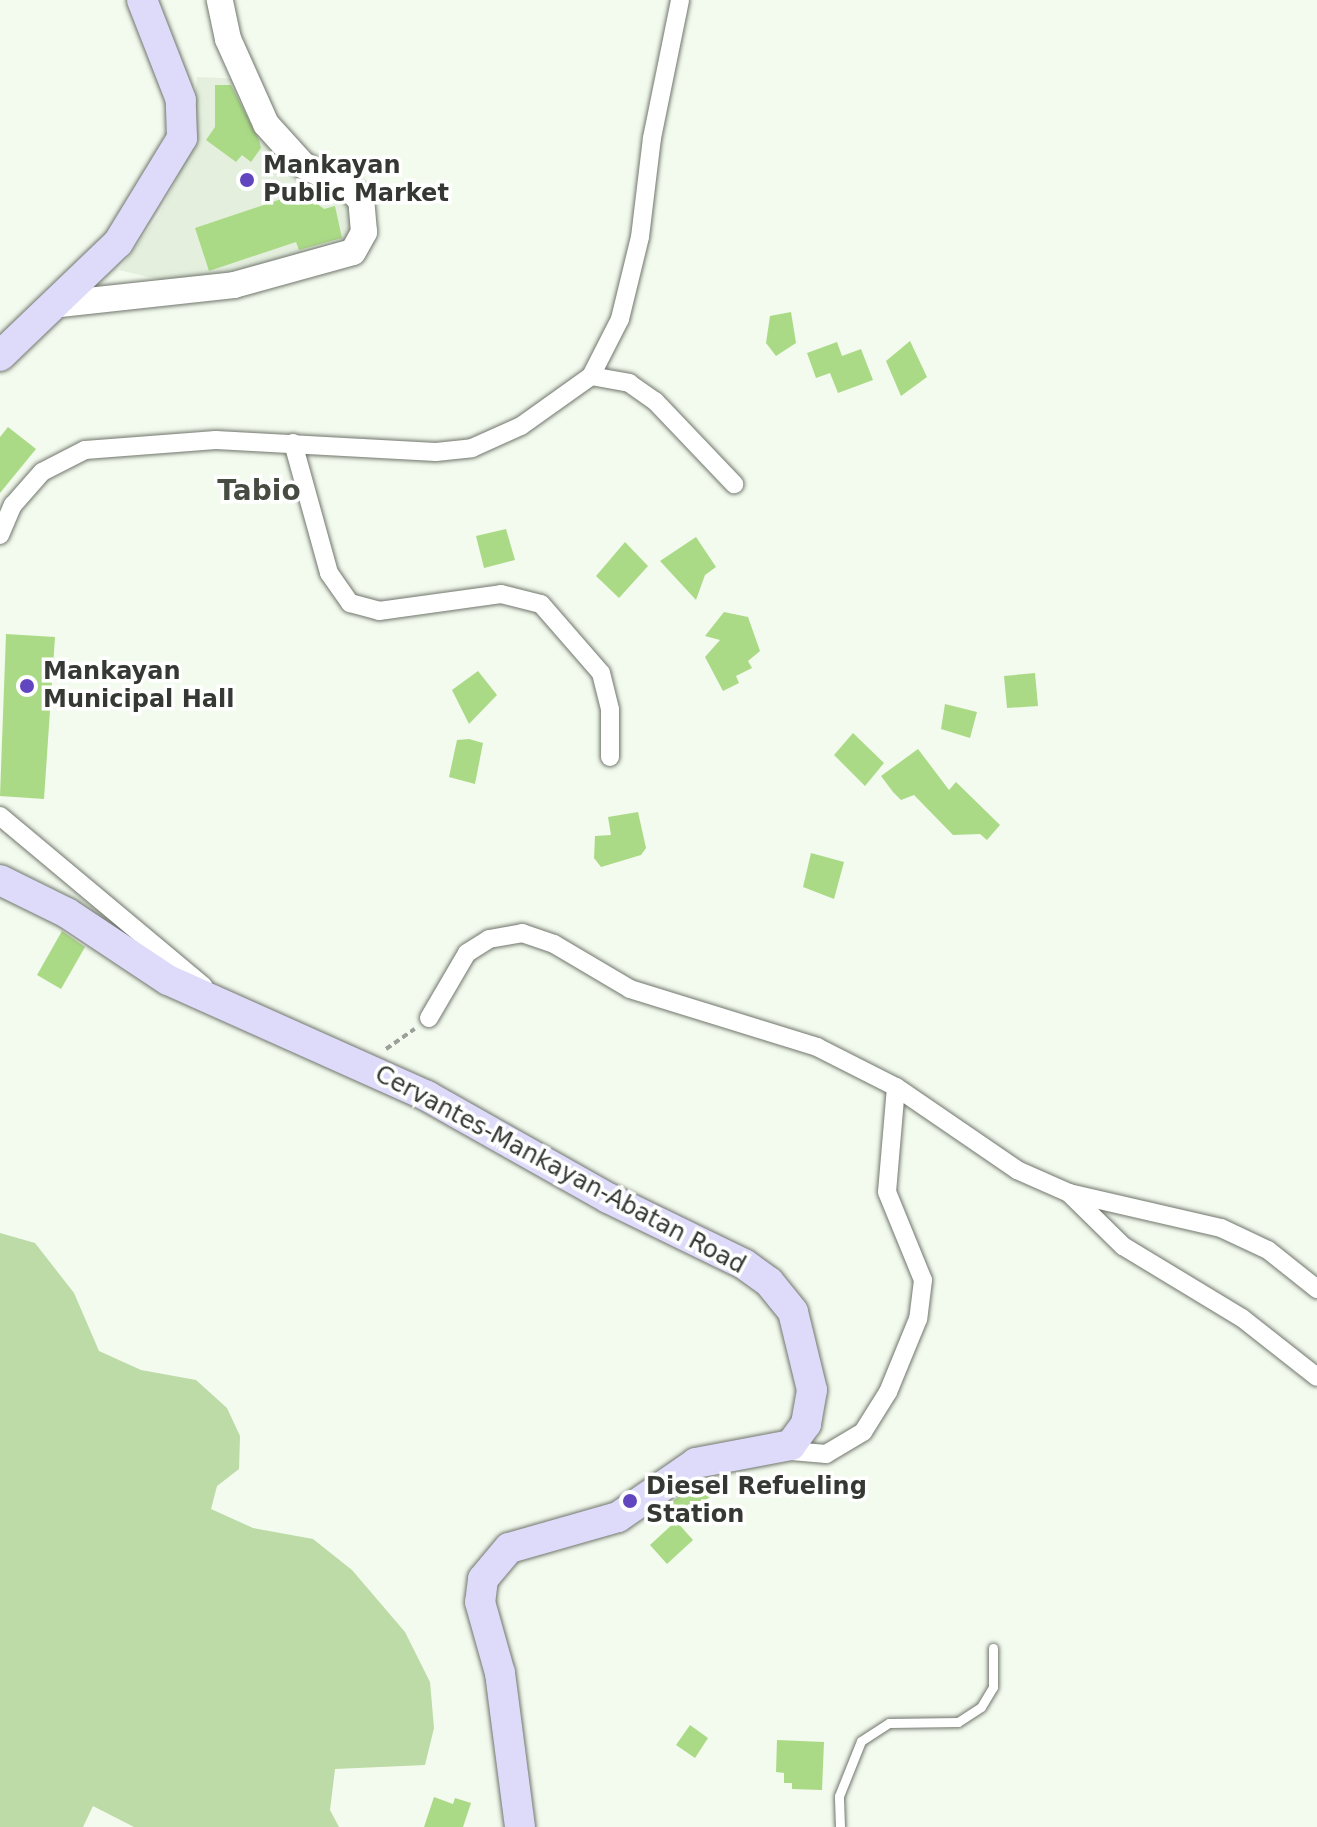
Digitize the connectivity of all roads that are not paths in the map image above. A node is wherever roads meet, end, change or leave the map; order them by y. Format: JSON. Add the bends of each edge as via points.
{"nodes":[{"id":1,"x":142,"y":0,"type":"edge"},
{"id":2,"x":220,"y":0,"type":"edge"},
{"id":3,"x":680,"y":0,"type":"edge"},
{"id":4,"x":60,"y":304,"type":"junction"},
{"id":5,"x":0,"y":356,"type":"edge"},
{"id":6,"x":591,"y":376,"type":"junction"},
{"id":7,"x":293,"y":443,"type":"junction"},
{"id":8,"x":734,"y":484,"type":"dead end"},
{"id":9,"x":0,"y":535,"type":"edge"},
{"id":10,"x":610,"y":757,"type":"dead end"},
{"id":11,"x":0,"y":816,"type":"edge"},
{"id":12,"x":0,"y":880,"type":"edge"},
{"id":13,"x":235,"y":1013,"type":"junction"},
{"id":14,"x":429,"y":1018,"type":"road end"},
{"id":15,"x":896,"y":1087,"type":"junction"},
{"id":16,"x":1069,"y":1193,"type":"junction"},
{"id":17,"x":1317,"y":1289,"type":"edge"},
{"id":18,"x":1317,"y":1377,"type":"edge"},
{"id":19,"x":780,"y":1450,"type":"junction"},
{"id":20,"x":993,"y":1648,"type":"dead end"},
{"id":21,"x":520,"y":1827,"type":"edge"},
{"id":22,"x":840,"y":1827,"type":"edge"}],
"edges":[{"from":1,"to":4,"type":"main road","via":[[181,100],[182,138],[118,243]]},
{"from":2,"to":4,"type":"street","via":[[228,39],[266,124],[303,165],[347,186],[361,200],[364,232],[353,252],[234,285]]},
{"from":3,"to":6,"type":"street","via":[[620,319]]},
{"from":4,"to":5,"type":"main road"},
{"from":6,"to":7,"type":"street","via":[[521,426],[472,448],[436,452]]},
{"from":6,"to":8,"type":"street","via":[[629,383],[655,401]]},
{"from":7,"to":9,"type":"street","via":[[216,440],[85,450],[42,472],[13,505]]},
{"from":7,"to":10,"type":"street","via":[[329,573],[350,603],[379,611],[501,594],[541,604],[601,673],[610,710]]},
{"from":11,"to":13,"type":"street"},
{"from":12,"to":13,"type":"main road","name":"Cervantes-Mankayan-Abatan Road","via":[[67,913],[168,980]]},
{"from":13,"to":19,"type":"main road","name":"Cervantes-Mankayan-Abatan Road","via":[[427,1096],[769,1282],[798,1324],[812,1390],[806,1424],[791,1445]]},
{"from":14,"to":15,"type":"street","via":[[467,953],[489,939],[522,933],[554,944],[630,989],[817,1047]]},
{"from":15,"to":16,"type":"street","via":[[1017,1170]]},
{"from":15,"to":19,"type":"street","via":[[887,1192],[923,1280],[918,1319],[893,1382],[863,1432],[826,1454]]},
{"from":16,"to":17,"type":"street","via":[[1221,1228],[1268,1250]]},
{"from":16,"to":18,"type":"street","via":[[1123,1246],[1242,1318]]},
{"from":19,"to":21,"type":"main road","via":[[733,1453],[696,1463],[618,1517],[509,1548],[493,1561],[483,1579],[480,1602],[500,1673]]},
{"from":20,"to":22,"type":"lane","via":[[993,1687],[981,1707],[958,1722],[889,1723],[861,1741],[839,1796]]}]}
